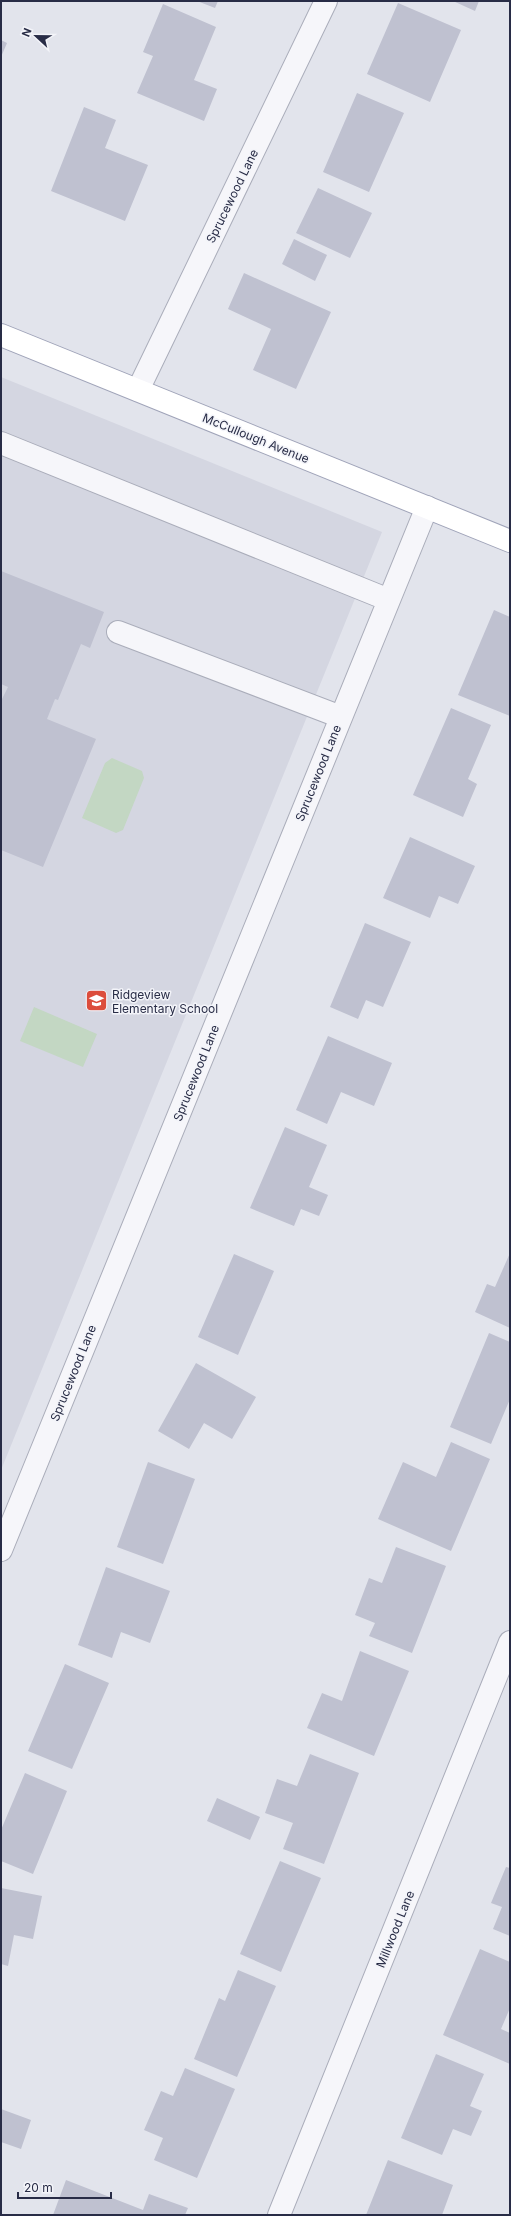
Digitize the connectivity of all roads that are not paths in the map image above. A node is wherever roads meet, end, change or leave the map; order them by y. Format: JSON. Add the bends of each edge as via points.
{"nodes":[{"id":1,"x":326,"y":1,"type":"edge"},
{"id":2,"x":1,"y":336,"type":"edge"},
{"id":3,"x":138,"y":390,"type":"junction"},
{"id":4,"x":1,"y":443,"type":"edge"},
{"id":5,"x":427,"y":507,"type":"junction"},
{"id":6,"x":510,"y":541,"type":"edge"},
{"id":7,"x":389,"y":600,"type":"junction"},
{"id":8,"x":118,"y":632,"type":"dead end"},
{"id":9,"x":341,"y":717,"type":"junction"},
{"id":10,"x":1,"y":1550,"type":"edge"},
{"id":11,"x":510,"y":1642,"type":"edge"},
{"id":12,"x":279,"y":2215,"type":"edge"}],
"edges":[{"from":1,"to":3,"type":"street","name":"Sprucewood Lane"},
{"from":2,"to":3,"type":"main road","name":"McCullough Avenue"},
{"from":3,"to":5,"type":"main road","name":"McCullough Avenue"},
{"from":4,"to":7,"type":"street"},
{"from":5,"to":6,"type":"main road","name":"McCullough Avenue"},
{"from":5,"to":7,"type":"street","name":"Sprucewood Lane"},
{"from":7,"to":9,"type":"street","name":"Sprucewood Lane"},
{"from":8,"to":9,"type":"street"},
{"from":9,"to":10,"type":"street","name":"Sprucewood Lane"},
{"from":11,"to":12,"type":"street","name":"Millwood Lane"}]}
